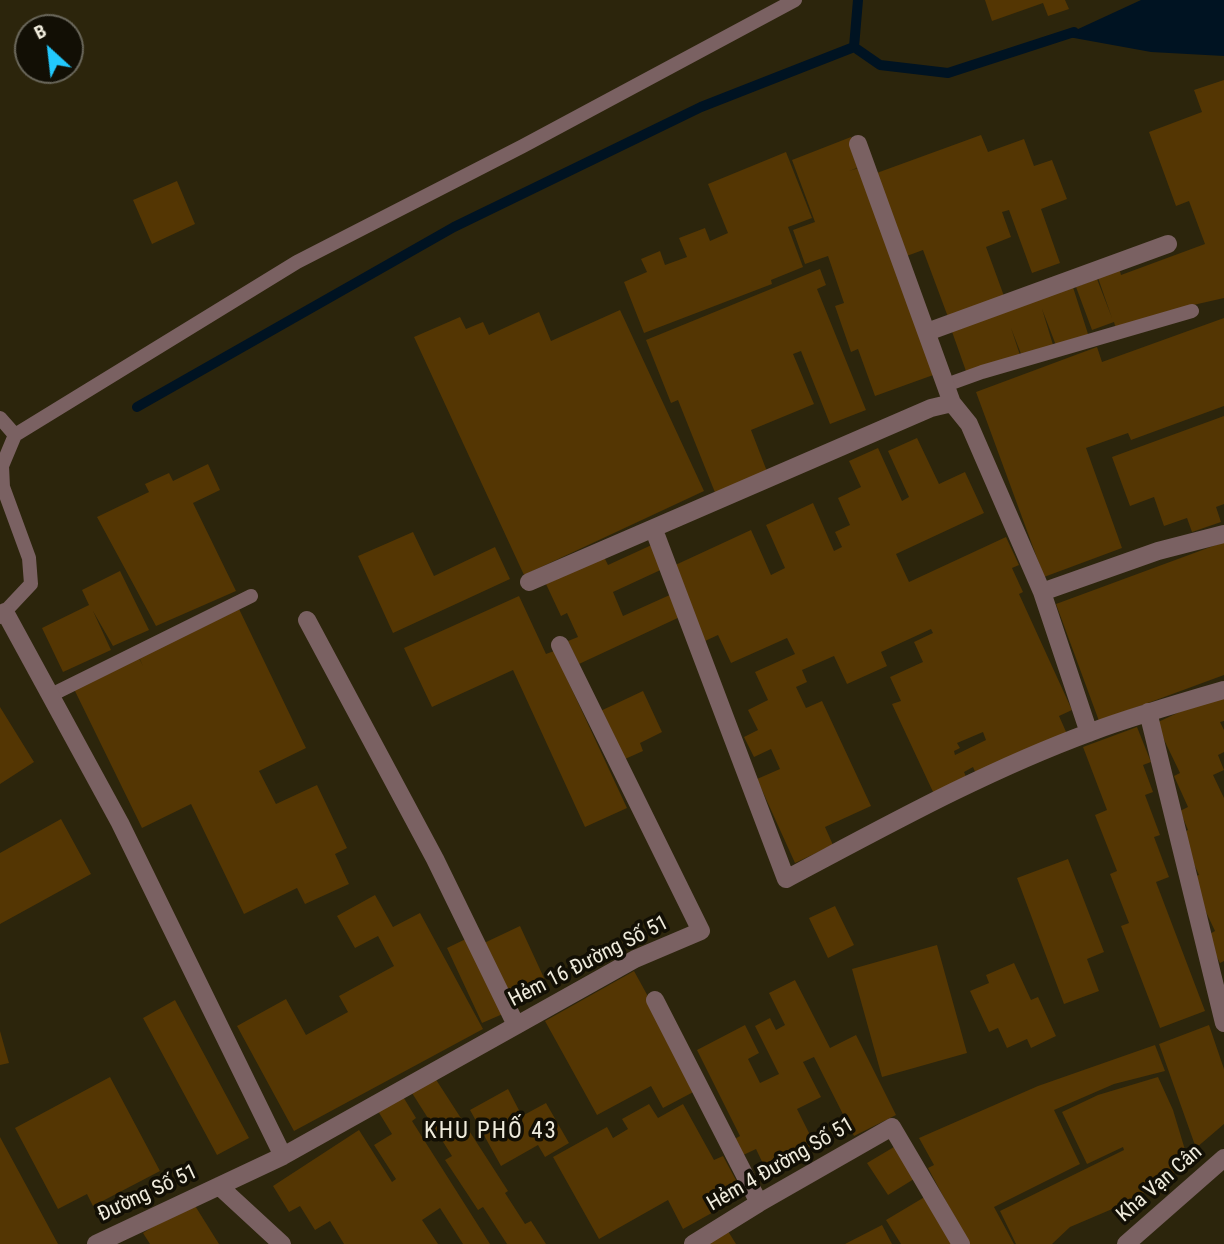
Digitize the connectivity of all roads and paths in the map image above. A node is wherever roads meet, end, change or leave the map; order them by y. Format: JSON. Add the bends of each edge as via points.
{"nodes":[{"id":1,"x":795,"y":0,"type":"edge"},
{"id":2,"x":858,"y":144,"type":"dead end"},
{"id":3,"x":1168,"y":244,"type":"dead end"},
{"id":4,"x":1192,"y":312,"type":"dead end"},
{"id":5,"x":926,"y":332,"type":"junction"},
{"id":6,"x":946,"y":385,"type":"junction"},
{"id":7,"x":952,"y":403,"type":"junction"},
{"id":8,"x":0,"y":418,"type":"edge"},
{"id":9,"x":15,"y":435,"type":"junction"},
{"id":10,"x":654,"y":530,"type":"junction"},
{"id":11,"x":1224,"y":534,"type":"edge"},
{"id":12,"x":529,"y":582,"type":"dead end"},
{"id":13,"x":1042,"y":592,"type":"junction"},
{"id":14,"x":251,"y":596,"type":"dead end"},
{"id":15,"x":3,"y":614,"type":"edge"},
{"id":16,"x":307,"y":620,"type":"dead end"},
{"id":17,"x":559,"y":645,"type":"dead end"},
{"id":18,"x":1224,"y":690,"type":"edge"},
{"id":19,"x":51,"y":695,"type":"junction"},
{"id":20,"x":1149,"y":712,"type":"junction"},
{"id":21,"x":1088,"y":733,"type":"junction"},
{"id":22,"x":655,"y":1000,"type":"dead end"},
{"id":23,"x":1224,"y":1023,"type":"edge"},
{"id":24,"x":516,"y":1025,"type":"junction"},
{"id":25,"x":283,"y":1156,"type":"junction"},
{"id":26,"x":1224,"y":1158,"type":"edge"},
{"id":27,"x":219,"y":1186,"type":"junction"},
{"id":28,"x":759,"y":1203,"type":"junction"},
{"id":29,"x":96,"y":1244,"type":"edge"},
{"id":30,"x":282,"y":1244,"type":"edge"},
{"id":31,"x":693,"y":1244,"type":"edge"},
{"id":32,"x":961,"y":1244,"type":"edge"},
{"id":33,"x":1126,"y":1244,"type":"edge"}],
"edges":[{"from":1,"to":9,"type":"lane","via":[[298,262]]},
{"from":2,"to":5,"type":"street"},
{"from":3,"to":5,"type":"street"},
{"from":4,"to":6,"type":"lane"},
{"from":5,"to":6,"type":"street"},
{"from":6,"to":7,"type":"street"},
{"from":7,"to":10,"type":"street","via":[[931,408]]},
{"from":7,"to":13,"type":"street","via":[[969,424]]},
{"from":8,"to":9,"type":"lane"},
{"from":9,"to":15,"type":"lane","via":[[2,466],[3,487],[29,558],[31,584]]},
{"from":10,"to":12,"type":"street"},
{"from":10,"to":21,"type":"street","via":[[786,879],[945,795]]},
{"from":11,"to":13,"type":"street","via":[[1158,551]]},
{"from":13,"to":21,"type":"street"},
{"from":14,"to":19,"type":"lane"},
{"from":15,"to":19,"type":"street"},
{"from":16,"to":24,"type":"street","via":[[435,859]]},
{"from":17,"to":24,"type":"street","name":"Hẻm 16 Đường Số 51","via":[[701,931],[635,959]]},
{"from":18,"to":20,"type":"street"},
{"from":19,"to":25,"type":"street","via":[[120,823]]},
{"from":20,"to":21,"type":"street"},
{"from":20,"to":23,"type":"street"},
{"from":22,"to":28,"type":"street"},
{"from":24,"to":25,"type":"street","name":"Hẻm 16 Đường Số 51"},
{"from":25,"to":27,"type":"street","name":"Hẻm 16 Đường Số 51"},
{"from":26,"to":33,"type":"street","name":"Kha Vạn Cân"},
{"from":27,"to":29,"type":"street","name":"Đường Số 51"},
{"from":27,"to":30,"type":"street","name":"Đường Số 51"},
{"from":28,"to":31,"type":"street","name":"Hẻm 4 Đường Số 51"},
{"from":28,"to":32,"type":"street","name":"Hẻm 4 Đường Số 51","via":[[892,1126]]}]}
